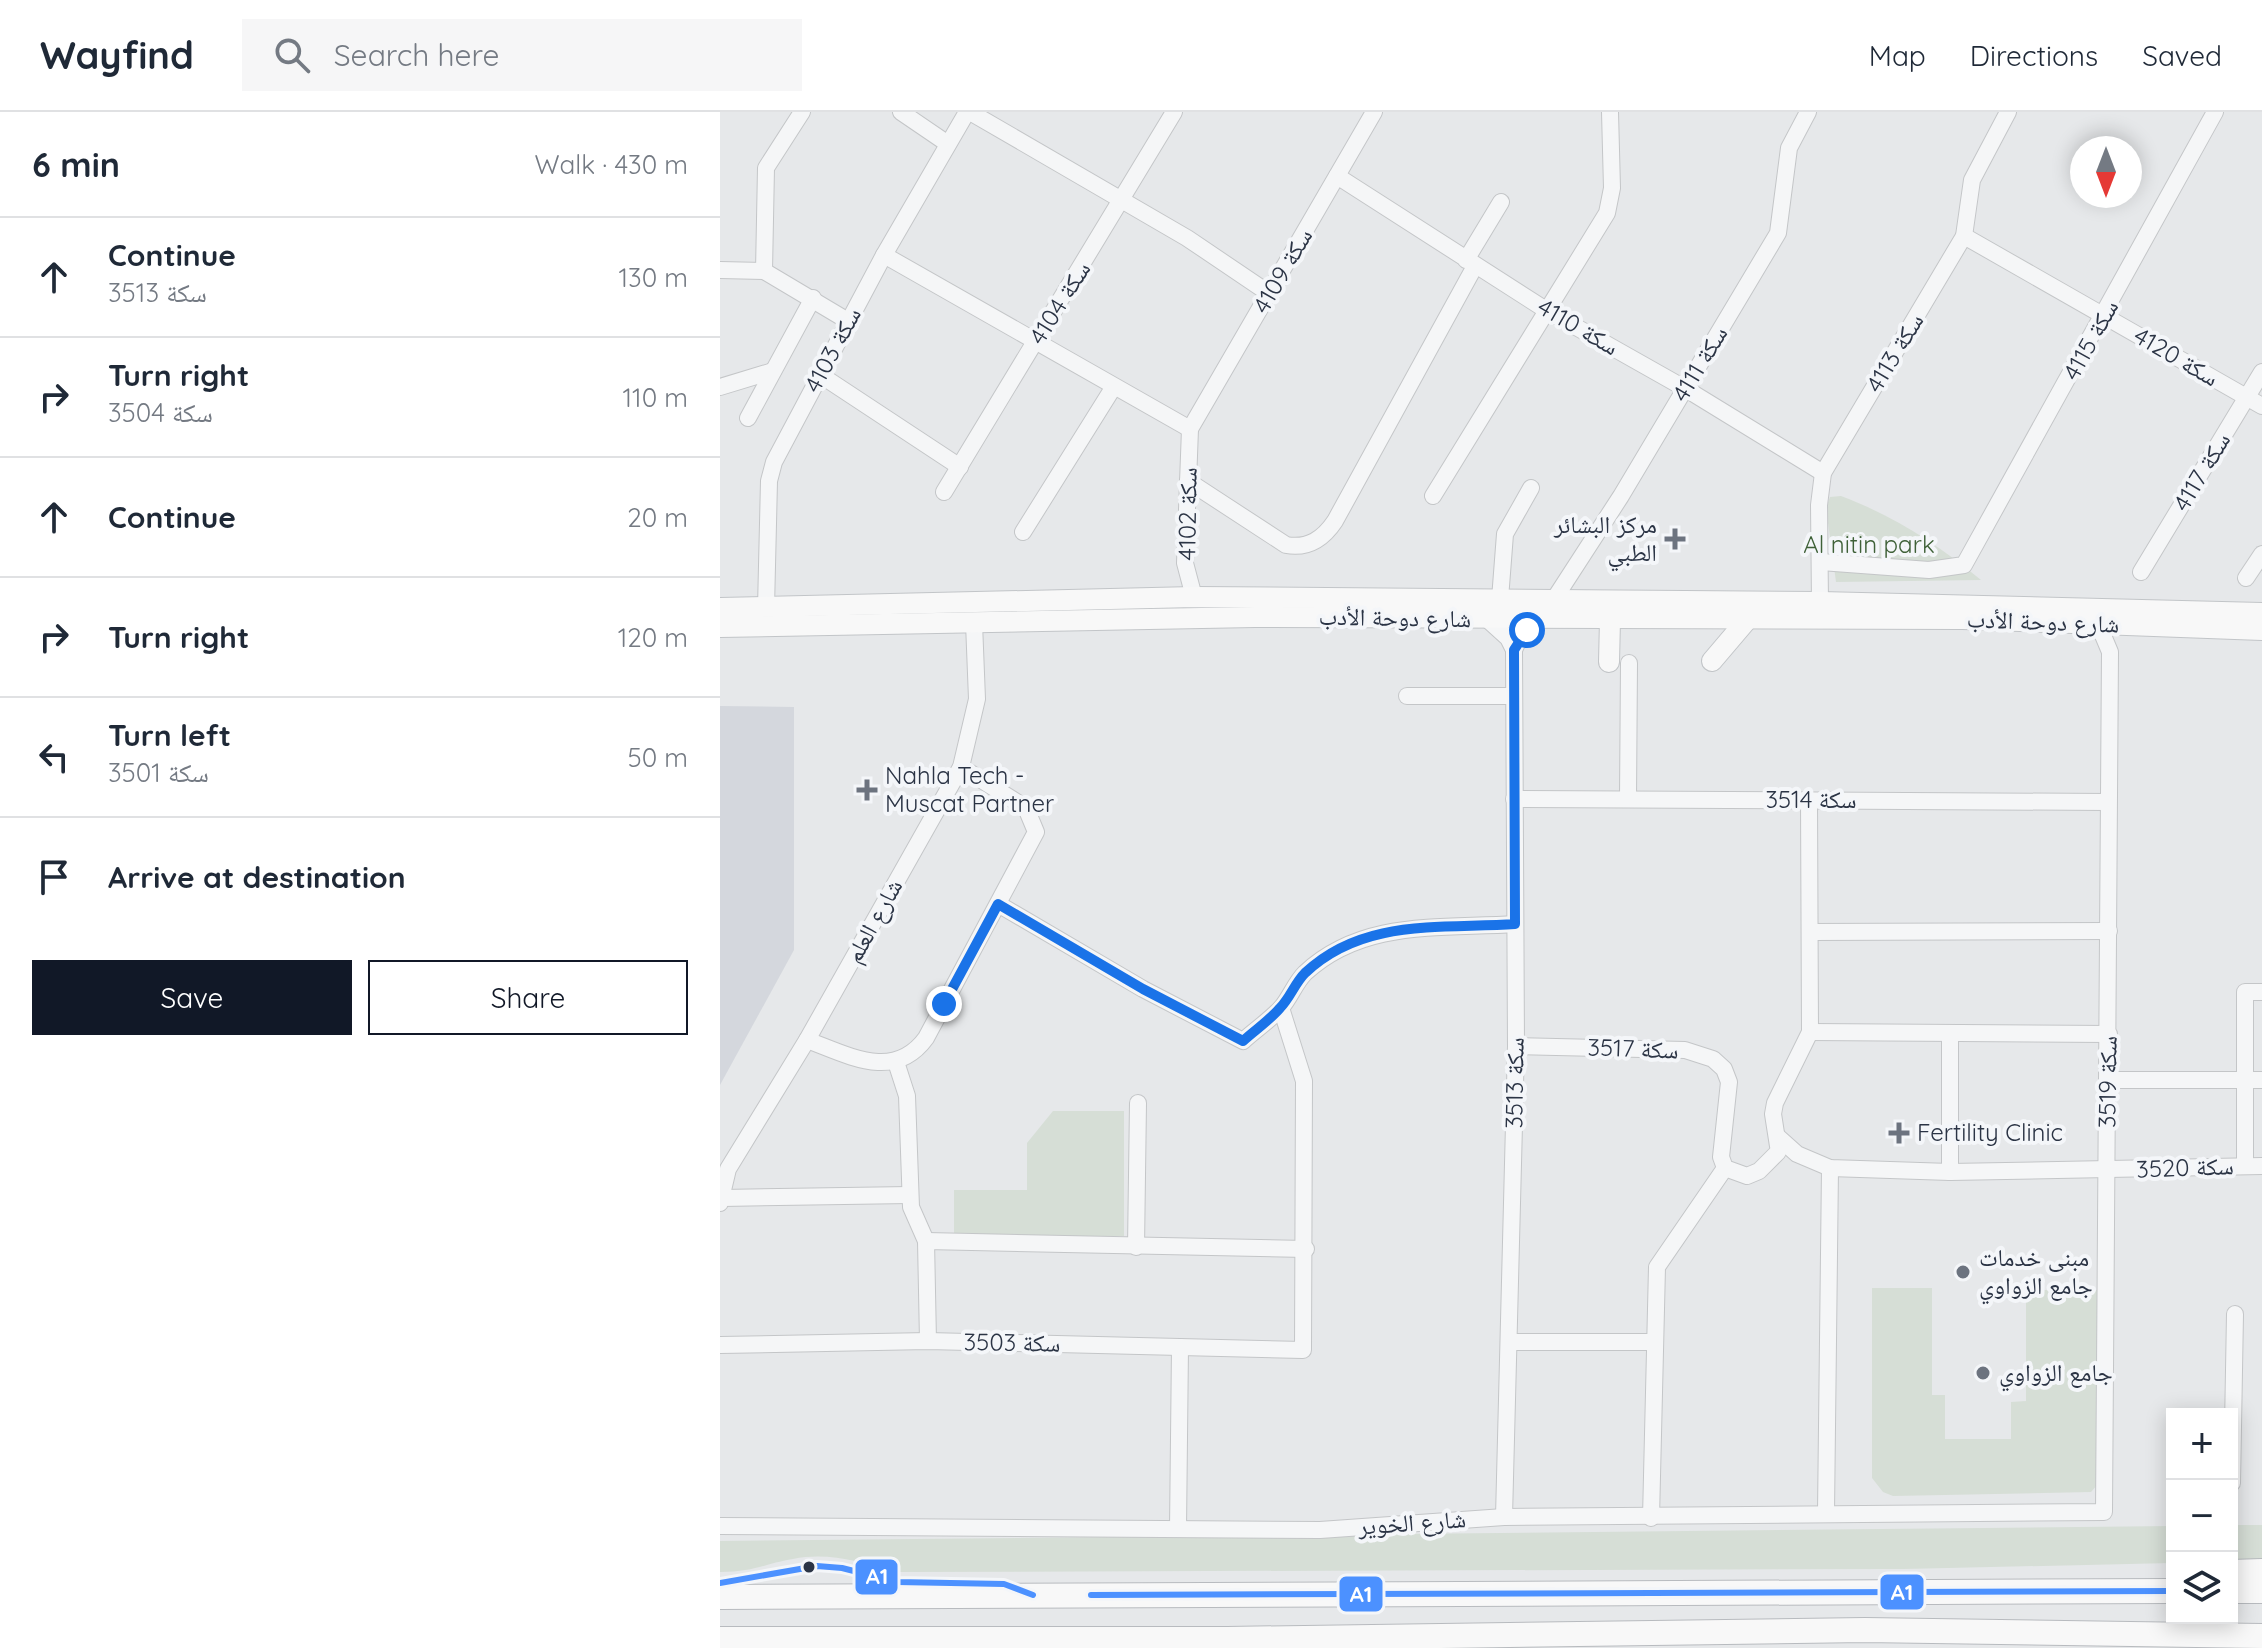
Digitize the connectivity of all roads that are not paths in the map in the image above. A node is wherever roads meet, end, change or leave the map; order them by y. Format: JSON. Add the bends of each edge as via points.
{"nodes":[{"id":1,"x":802,"y":112,"type":"edge"},
{"id":2,"x":901,"y":112,"type":"edge"},
{"id":3,"x":968,"y":112,"type":"edge"},
{"id":4,"x":1174,"y":112,"type":"edge"},
{"id":5,"x":1374,"y":112,"type":"edge"},
{"id":6,"x":1610,"y":112,"type":"edge"},
{"id":7,"x":1808,"y":112,"type":"edge"},
{"id":8,"x":2008,"y":112,"type":"edge"},
{"id":9,"x":2215,"y":112,"type":"edge"},
{"id":10,"x":948,"y":144,"type":"junction"},
{"id":11,"x":1337,"y":176,"type":"junction"},
{"id":12,"x":1123,"y":200,"type":"junction"},
{"id":13,"x":1501,"y":202,"type":"dead end"},
{"id":14,"x":1964,"y":236,"type":"junction"},
{"id":15,"x":884,"y":255,"type":"junction"},
{"id":16,"x":1470,"y":263,"type":"junction"},
{"id":17,"x":720,"y":270,"type":"edge"},
{"id":18,"x":764,"y":271,"type":"junction"},
{"id":19,"x":1270,"y":294,"type":"junction"},
{"id":20,"x":813,"y":298,"type":"junction"},
{"id":21,"x":1546,"y":310,"type":"junction"},
{"id":22,"x":2105,"y":316,"type":"junction"},
{"id":23,"x":848,"y":321,"type":"junction"},
{"id":24,"x":1035,"y":343,"type":"junction"},
{"id":25,"x":773,"y":371,"type":"junction"},
{"id":26,"x":2262,"y":372,"type":"edge"},
{"id":27,"x":819,"y":374,"type":"junction"},
{"id":28,"x":720,"y":387,"type":"edge"},
{"id":29,"x":1113,"y":388,"type":"junction"},
{"id":30,"x":1686,"y":389,"type":"junction"},
{"id":31,"x":2254,"y":402,"type":"edge"},
{"id":32,"x":748,"y":418,"type":"dead end"},
{"id":33,"x":1190,"y":429,"type":"junction"},
{"id":34,"x":960,"y":467,"type":"junction"},
{"id":35,"x":1823,"y":473,"type":"junction"},
{"id":36,"x":1188,"y":481,"type":"junction"},
{"id":37,"x":1531,"y":488,"type":"dead end"},
{"id":38,"x":944,"y":492,"type":"dead end"},
{"id":39,"x":1433,"y":496,"type":"dead end"},
{"id":40,"x":1023,"y":532,"type":"dead end"},
{"id":41,"x":2262,"y":554,"type":"edge"},
{"id":42,"x":1821,"y":562,"type":"junction"},
{"id":43,"x":2141,"y":572,"type":"dead end"},
{"id":44,"x":2246,"y":578,"type":"dead end"},
{"id":45,"x":1194,"y":597,"type":"junction"},
{"id":46,"x":1500,"y":599,"type":"junction"},
{"id":47,"x":1553,"y":601,"type":"junction"},
{"id":48,"x":1820,"y":602,"type":"junction"},
{"id":49,"x":720,"y":608,"type":"edge"},
{"id":50,"x":766,"y":608,"type":"junction"},
{"id":51,"x":2262,"y":613,"type":"edge"},
{"id":52,"x":1487,"y":619,"type":"junction"},
{"id":53,"x":1541,"y":620,"type":"junction"},
{"id":54,"x":1610,"y":620,"type":"junction"},
{"id":55,"x":1746,"y":621,"type":"junction"},
{"id":56,"x":974,"y":623,"type":"junction"},
{"id":57,"x":2093,"y":624,"type":"junction"},
{"id":58,"x":2133,"y":625,"type":"junction"},
{"id":59,"x":720,"y":627,"type":"edge"},
{"id":60,"x":2262,"y":630,"type":"edge"},
{"id":61,"x":1514,"y":650,"type":"junction"},
{"id":62,"x":2110,"y":652,"type":"junction"},
{"id":63,"x":1712,"y":661,"type":"dead end"},
{"id":64,"x":1619,"y":662,"type":"joint"},
{"id":65,"x":1407,"y":696,"type":"dead end"},
{"id":66,"x":1513,"y":696,"type":"junction"},
{"id":67,"x":961,"y":767,"type":"junction"},
{"id":68,"x":1514,"y":799,"type":"junction"},
{"id":69,"x":1628,"y":799,"type":"junction"},
{"id":70,"x":1809,"y":800,"type":"junction"},
{"id":71,"x":2108,"y":802,"type":"junction"},
{"id":72,"x":998,"y":904,"type":"junction"},
{"id":73,"x":1515,"y":924,"type":"junction"},
{"id":74,"x":2109,"y":931,"type":"junction"},
{"id":75,"x":1810,"y":932,"type":"junction"},
{"id":76,"x":2262,"y":992,"type":"edge"},
{"id":77,"x":1281,"y":1008,"type":"junction"},
{"id":78,"x":1810,"y":1032,"type":"junction"},
{"id":79,"x":1950,"y":1033,"type":"junction"},
{"id":80,"x":2109,"y":1034,"type":"junction"},
{"id":81,"x":807,"y":1040,"type":"junction"},
{"id":82,"x":1516,"y":1046,"type":"junction"},
{"id":83,"x":896,"y":1062,"type":"junction"},
{"id":84,"x":2107,"y":1080,"type":"junction"},
{"id":85,"x":2254,"y":1080,"type":"edge"},
{"id":86,"x":1138,"y":1103,"type":"dead end"},
{"id":87,"x":1782,"y":1146,"type":"junction"},
{"id":88,"x":2254,"y":1166,"type":"edge"},
{"id":89,"x":1725,"y":1168,"type":"junction"},
{"id":90,"x":1830,"y":1168,"type":"junction"},
{"id":91,"x":2108,"y":1170,"type":"junction"},
{"id":92,"x":1950,"y":1172,"type":"junction"},
{"id":93,"x":910,"y":1195,"type":"junction"},
{"id":94,"x":721,"y":1201,"type":"edge"},
{"id":95,"x":926,"y":1241,"type":"junction"},
{"id":96,"x":1136,"y":1247,"type":"junction"},
{"id":97,"x":1306,"y":1249,"type":"junction"},
{"id":98,"x":2235,"y":1314,"type":"dead end"},
{"id":99,"x":928,"y":1341,"type":"junction"},
{"id":100,"x":1509,"y":1342,"type":"junction"},
{"id":101,"x":1655,"y":1342,"type":"junction"},
{"id":102,"x":720,"y":1345,"type":"edge"},
{"id":103,"x":1180,"y":1347,"type":"junction"},
{"id":104,"x":2232,"y":1480,"type":"edge"},
{"id":105,"x":2104,"y":1512,"type":"joint"},
{"id":106,"x":1826,"y":1513,"type":"junction"},
{"id":107,"x":1504,"y":1517,"type":"junction"},
{"id":108,"x":1651,"y":1518,"type":"junction"},
{"id":109,"x":720,"y":1526,"type":"edge"},
{"id":110,"x":1178,"y":1529,"type":"junction"},
{"id":111,"x":2262,"y":1571,"type":"edge"},
{"id":112,"x":2238,"y":1572,"type":"edge"},
{"id":113,"x":2166,"y":1576,"type":"edge"},
{"id":114,"x":1964,"y":1591,"type":"junction"},
{"id":115,"x":2166,"y":1591,"type":"edge"},
{"id":116,"x":2238,"y":1591,"type":"edge"},
{"id":117,"x":2262,"y":1591,"type":"edge"},
{"id":118,"x":720,"y":1597,"type":"edge"},
{"id":119,"x":1865,"y":1630,"type":"junction"},
{"id":120,"x":2262,"y":1636,"type":"edge"},
{"id":121,"x":720,"y":1639,"type":"edge"},
{"id":122,"x":1314,"y":1643,"type":"edge"},
{"id":123,"x":1812,"y":1648,"type":"edge"}],
"edges":[{"from":1,"to":18,"type":"street","via":[[766,168]]},
{"from":2,"to":10,"type":"street"},
{"from":3,"to":10,"type":"street","name":"سكة 4103"},
{"from":3,"to":12,"type":"street"},
{"from":4,"to":12,"type":"street","name":"سكة 4104"},
{"from":5,"to":11,"type":"street","name":"سكة 4109"},
{"from":6,"to":21,"type":"street","via":[[1612,188],[1607,213]]},
{"from":7,"to":30,"type":"street","name":"سكة 4111","via":[[1789,148],[1778,233]]},
{"from":8,"to":14,"type":"street","name":"سكة 4113","via":[[1975,172]]},
{"from":9,"to":22,"type":"street","name":"سكة 4115"},
{"from":10,"to":15,"type":"street","name":"سكة 4103"},
{"from":11,"to":16,"type":"street","name":"سكة 4110"},
{"from":11,"to":19,"type":"street","name":"سكة 4109"},
{"from":12,"to":19,"type":"street"},
{"from":12,"to":24,"type":"street","name":"سكة 4104"},
{"from":13,"to":16,"type":"street"},
{"from":14,"to":22,"type":"street","name":"سكة 4120"},
{"from":14,"to":35,"type":"street","name":"سكة 4113"},
{"from":15,"to":23,"type":"street","name":"سكة 4103"},
{"from":15,"to":24,"type":"street"},
{"from":16,"to":21,"type":"street","name":"سكة 4110"},
{"from":16,"to":36,"type":"street","via":[[1335,521],[1320,539],[1304,546],[1286,545]]},
{"from":17,"to":18,"type":"street"},
{"from":18,"to":20,"type":"street"},
{"from":19,"to":33,"type":"street","name":"سكة 4109"},
{"from":20,"to":23,"type":"street"},
{"from":20,"to":25,"type":"street"},
{"from":21,"to":30,"type":"street","name":"سكة 4110"},
{"from":21,"to":39,"type":"street"},
{"from":22,"to":31,"type":"street","name":"سكة 4120"},
{"from":22,"to":42,"type":"street","name":"سكة 4115","via":[[1964,565],[1929,570]]},
{"from":23,"to":27,"type":"street","name":"سكة 4103"},
{"from":24,"to":29,"type":"street"},
{"from":24,"to":34,"type":"street","name":"سكة 4104"},
{"from":25,"to":28,"type":"street"},
{"from":25,"to":32,"type":"street"},
{"from":26,"to":31,"type":"street","name":"سكة 4117"},
{"from":27,"to":34,"type":"street"},
{"from":27,"to":50,"type":"street","name":"سكة 4103","via":[[769,481]]},
{"from":29,"to":33,"type":"street"},
{"from":29,"to":40,"type":"street"},
{"from":30,"to":35,"type":"street","name":"سكة 4110"},
{"from":30,"to":47,"type":"street","name":"سكة 4111"},
{"from":31,"to":43,"type":"street","name":"سكة 4117"},
{"from":33,"to":36,"type":"street","name":"سكة 4102"},
{"from":34,"to":38,"type":"street","name":"سكة 4104"},
{"from":35,"to":42,"type":"street","name":"سكة 4113"},
{"from":36,"to":45,"type":"street","name":"سكة 4102","via":[[1185,563]]},
{"from":37,"to":46,"type":"street","via":[[1505,534]]},
{"from":41,"to":44,"type":"street"},
{"from":42,"to":48,"type":"street","name":"سكة 4113"},
{"from":45,"to":46,"type":"main road","name":"شارع دوحة الأدب"},
{"from":45,"to":50,"type":"main road","name":"شارع دوحة الأدب"},
{"from":46,"to":47,"type":"main road","name":"شارع دوحة الأدب"},
{"from":47,"to":48,"type":"main road","name":"شارع دوحة الأدب"},
{"from":48,"to":51,"type":"main road","name":"شارع دوحة الأدب"},
{"from":49,"to":50,"type":"main road","name":"شارع دوحة الأدب"},
{"from":52,"to":53,"type":"main road","name":"شارع دوحة الأدب"},
{"from":52,"to":56,"type":"main road","name":"شارع دوحة الأدب"},
{"from":52,"to":61,"type":"street"},
{"from":53,"to":54,"type":"main road","name":"شارع دوحة الأدب"},
{"from":53,"to":61,"type":"street","via":[[1520,637]]},
{"from":54,"to":55,"type":"main road","name":"شارع دوحة الأدب"},
{"from":54,"to":64,"type":"main road"},
{"from":55,"to":57,"type":"main road","name":"شارع دوحة الأدب"},
{"from":55,"to":63,"type":"main road"},
{"from":56,"to":59,"type":"main road","name":"شارع دوحة الأدب"},
{"from":56,"to":67,"type":"street","name":"شارع العلم","via":[[977,699]]},
{"from":57,"to":58,"type":"main road","name":"شارع دوحة الأدب"},
{"from":57,"to":62,"type":"street"},
{"from":58,"to":60,"type":"main road","name":"شارع دوحة الأدب"},
{"from":58,"to":62,"type":"street","via":[[2118,636]]},
{"from":61,"to":66,"type":"street","name":"سكة 3513"},
{"from":62,"to":71,"type":"street","name":"سكة 3519"},
{"from":64,"to":69,"type":"street"},
{"from":65,"to":66,"type":"street"},
{"from":66,"to":68,"type":"street","name":"سكة 3513"},
{"from":67,"to":72,"type":"street","via":[[1026,808],[1035,822],[1034,840]]},
{"from":67,"to":81,"type":"street","name":"شارع العلم"},
{"from":68,"to":69,"type":"street","name":"سكة 3514"},
{"from":68,"to":73,"type":"street","name":"سكة 3513"},
{"from":69,"to":70,"type":"street","name":"سكة 3514"},
{"from":70,"to":71,"type":"street","name":"سكة 3514"},
{"from":70,"to":75,"type":"street"},
{"from":71,"to":74,"type":"street","name":"سكة 3519"},
{"from":72,"to":77,"type":"street","via":[[1243,1041]]},
{"from":72,"to":83,"type":"street","via":[[926,1038]]},
{"from":73,"to":77,"type":"street","via":[[1358,938],[1333,949],[1302,975]]},
{"from":73,"to":82,"type":"street","name":"سكة 3513"},
{"from":74,"to":75,"type":"street"},
{"from":74,"to":80,"type":"street","name":"سكة 3519"},
{"from":75,"to":78,"type":"street"},
{"from":76,"to":85,"type":"street","via":[[2245,992]]},
{"from":77,"to":97,"type":"street","via":[[1304,1081]]},
{"from":78,"to":79,"type":"street"},
{"from":78,"to":87,"type":"street","via":[[1775,1103]]},
{"from":79,"to":80,"type":"street"},
{"from":79,"to":92,"type":"street"},
{"from":80,"to":84,"type":"street","name":"سكة 3519"},
{"from":81,"to":83,"type":"street","via":[[872,1064]]},
{"from":81,"to":94,"type":"street","name":"شارع العلم","via":[[728,1169]]},
{"from":82,"to":89,"type":"street","name":"سكة 3517","via":[[1685,1050],[1713,1059],[1729,1082],[1721,1157]]},
{"from":82,"to":100,"type":"street","name":"سكة 3513"},
{"from":83,"to":93,"type":"street","via":[[907,1096]]},
{"from":84,"to":85,"type":"street"},
{"from":84,"to":91,"type":"street","name":"سكة 3519"},
{"from":85,"to":88,"type":"street"},
{"from":86,"to":96,"type":"street"},
{"from":87,"to":89,"type":"street","via":[[1759,1171],[1747,1176]]},
{"from":87,"to":90,"type":"street"},
{"from":88,"to":91,"type":"street","name":"سكة 3520"},
{"from":89,"to":101,"type":"street","via":[[1657,1267]]},
{"from":90,"to":92,"type":"street"},
{"from":90,"to":106,"type":"street"},
{"from":91,"to":92,"type":"street"},
{"from":91,"to":105,"type":"street","name":"سكة 3519"},
{"from":93,"to":94,"type":"street"},
{"from":93,"to":95,"type":"street"},
{"from":95,"to":96,"type":"street"},
{"from":95,"to":99,"type":"street"},
{"from":96,"to":97,"type":"street"},
{"from":97,"to":103,"type":"street","name":"سكة 3503","via":[[1303,1350]]},
{"from":98,"to":104,"type":"street"},
{"from":99,"to":102,"type":"street","name":"سكة 3503"},
{"from":99,"to":103,"type":"street","name":"سكة 3503"},
{"from":100,"to":101,"type":"street"},
{"from":100,"to":107,"type":"street","name":"سكة 3513"},
{"from":101,"to":108,"type":"street"},
{"from":103,"to":110,"type":"street"},
{"from":105,"to":106,"type":"street","name":"شارع الخوير"},
{"from":106,"to":108,"type":"street","name":"شارع الخوير"},
{"from":107,"to":108,"type":"street","name":"شارع الخوير"},
{"from":107,"to":110,"type":"street","name":"شارع الخوير","via":[[1320,1530]]},
{"from":109,"to":110,"type":"street","name":"شارع الخوير"},
{"from":111,"to":112,"type":"highway"},
{"from":113,"to":114,"type":"highway"},
{"from":114,"to":115,"type":"highway"},
{"from":114,"to":118,"type":"highway"},
{"from":116,"to":117,"type":"highway"},
{"from":119,"to":120,"type":"highway"},
{"from":119,"to":122,"type":"highway"},
{"from":119,"to":123,"type":"highway"},
{"from":121,"to":122,"type":"highway"}]}
